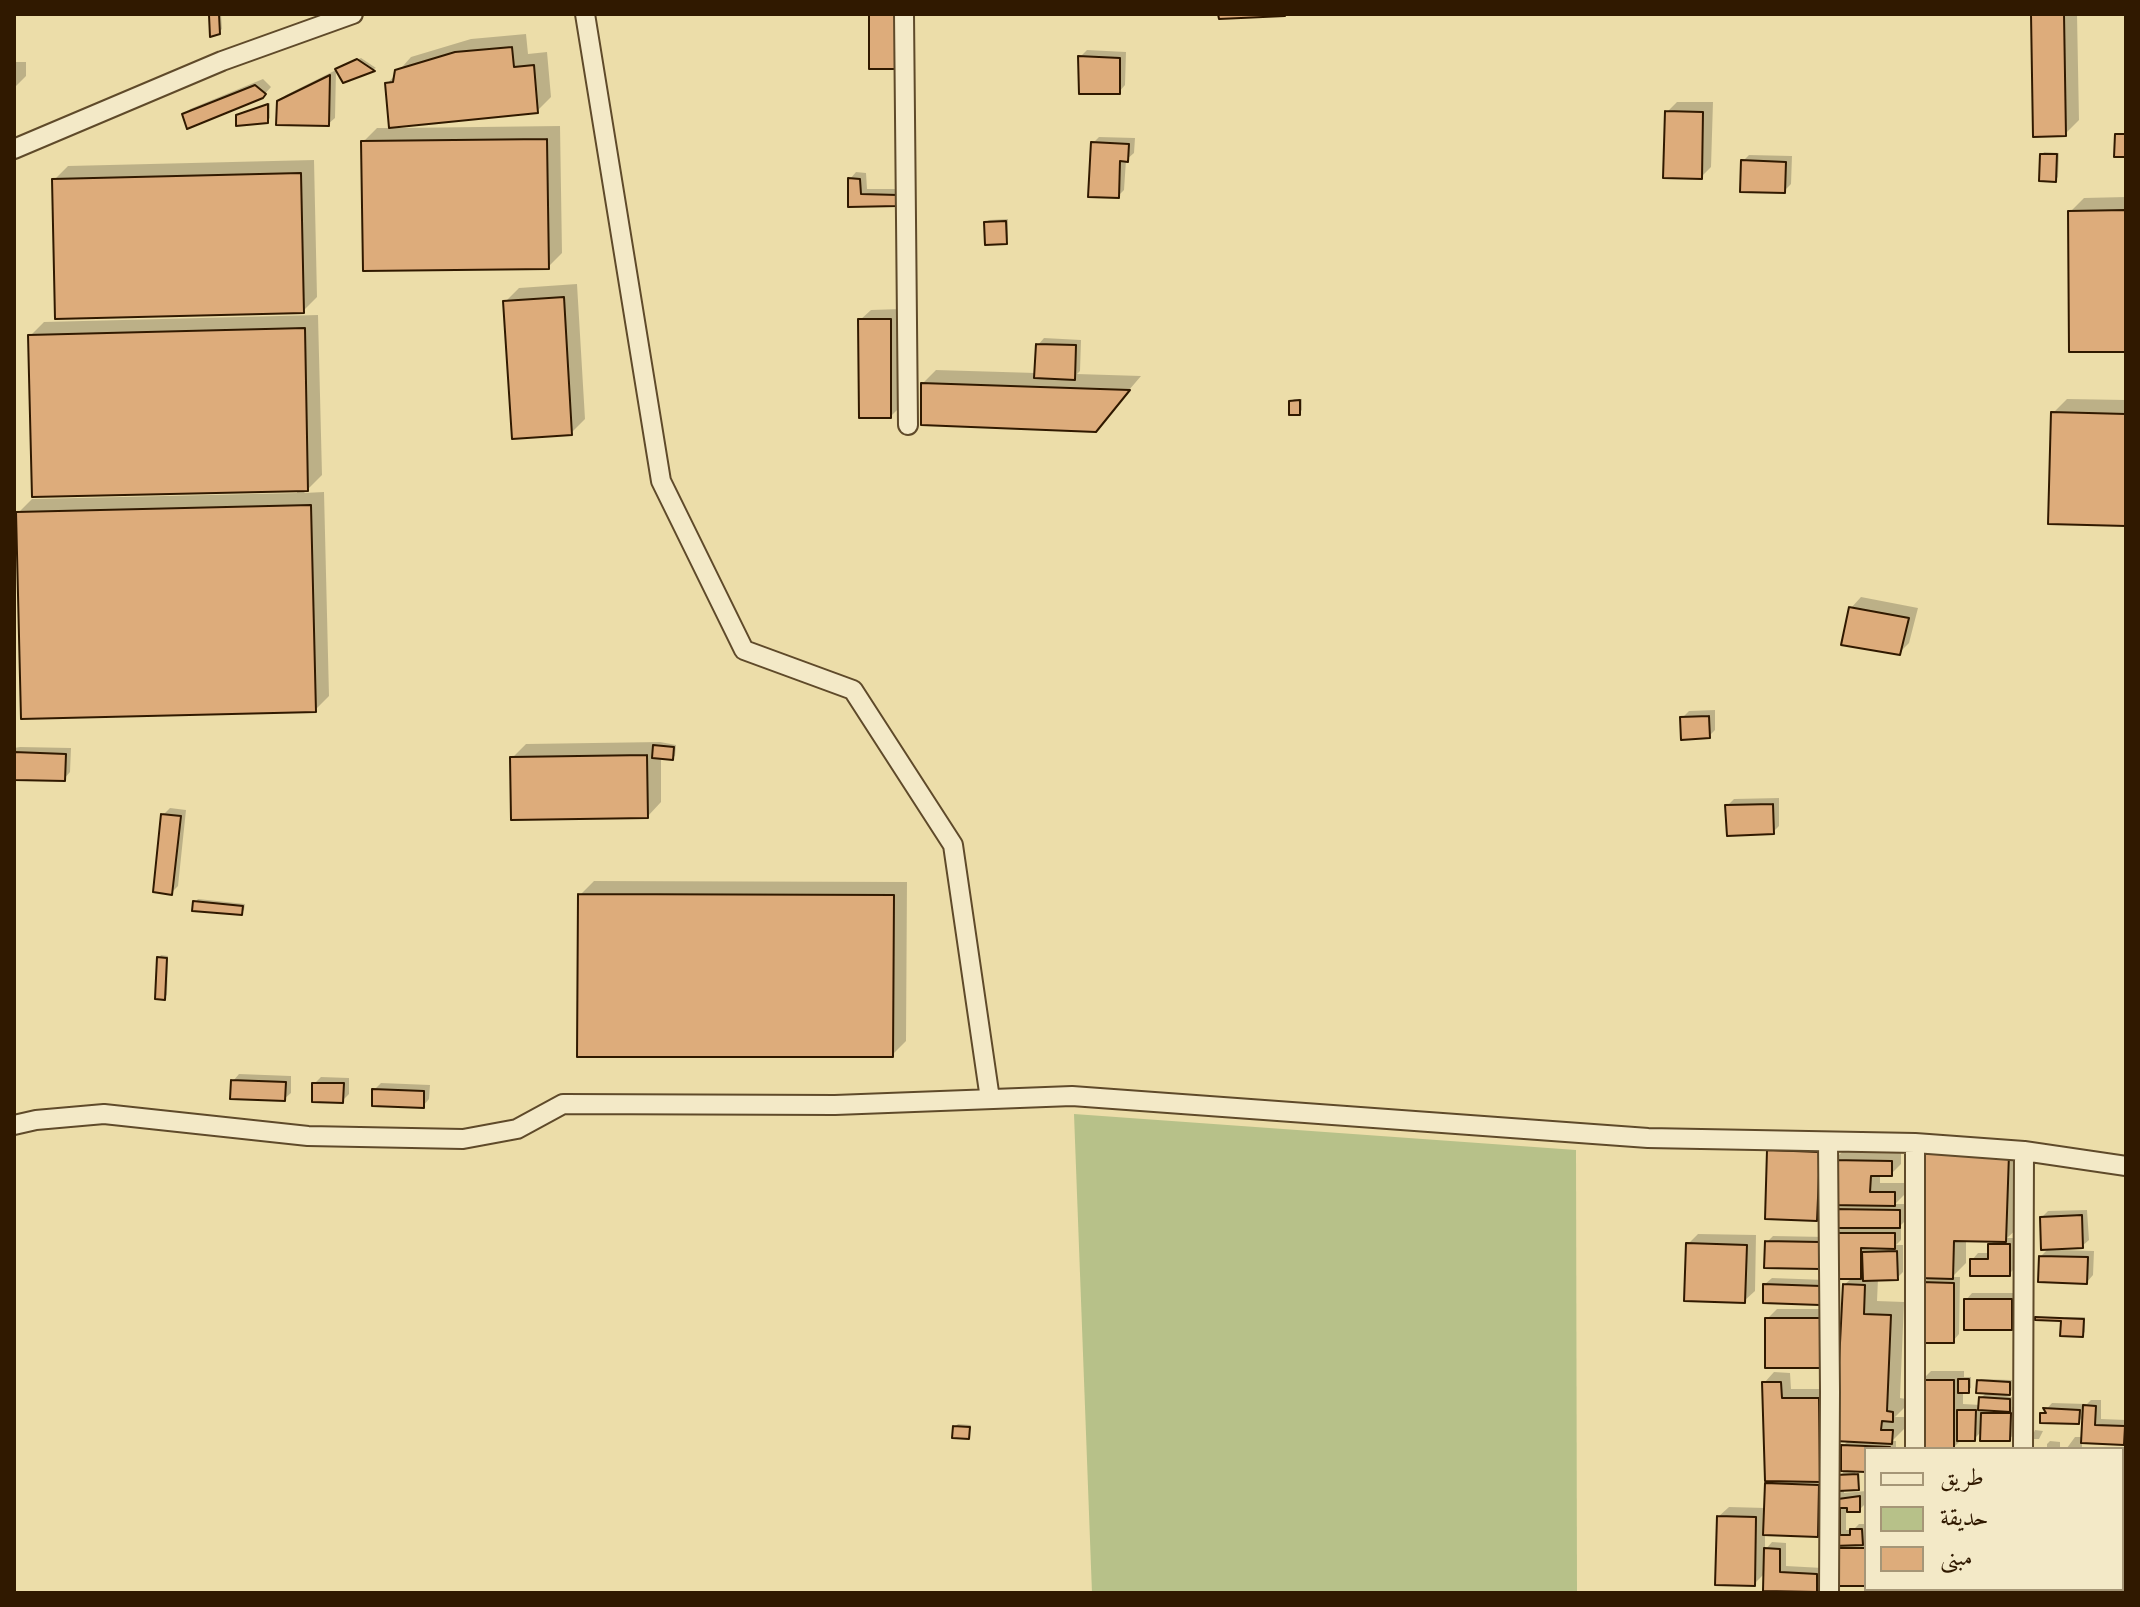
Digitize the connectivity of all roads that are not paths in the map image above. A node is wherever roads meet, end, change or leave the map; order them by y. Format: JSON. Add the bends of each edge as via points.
{"nodes":[{"id":1,"x":353,"y":14,"type":"edge"},
{"id":2,"x":585,"y":14,"type":"edge"},
{"id":3,"x":904,"y":14,"type":"edge"},
{"id":4,"x":14,"y":149,"type":"edge"},
{"id":5,"x":908,"y":425,"type":"dead end"},
{"id":6,"x":990,"y":1099,"type":"junction"},
{"id":7,"x":14,"y":1125,"type":"edge"},
{"id":8,"x":1828,"y":1143,"type":"junction"},
{"id":9,"x":1915,"y":1143,"type":"junction"},
{"id":10,"x":2024,"y":1151,"type":"junction"},
{"id":11,"x":2126,"y":1166,"type":"edge"},
{"id":12,"x":1915,"y":1447,"type":"edge"},
{"id":13,"x":2023,"y":1447,"type":"edge"},
{"id":14,"x":1829,"y":1593,"type":"edge"}],
"edges":[{"from":1,"to":4,"type":"street","via":[[222,61]]},
{"from":2,"to":6,"type":"street","via":[[661,481],[744,650],[853,690],[953,845]]},
{"from":3,"to":5,"type":"street"},
{"from":6,"to":7,"type":"street","via":[[835,1105],[563,1104],[517,1129],[463,1139],[308,1136],[104,1114]]},
{"from":6,"to":8,"type":"street","via":[[1072,1096],[1648,1138]]},
{"from":8,"to":9,"type":"street"},
{"from":8,"to":14,"type":"street"},
{"from":9,"to":10,"type":"street"},
{"from":9,"to":12,"type":"street"},
{"from":10,"to":11,"type":"street"},
{"from":10,"to":13,"type":"street"}]}
